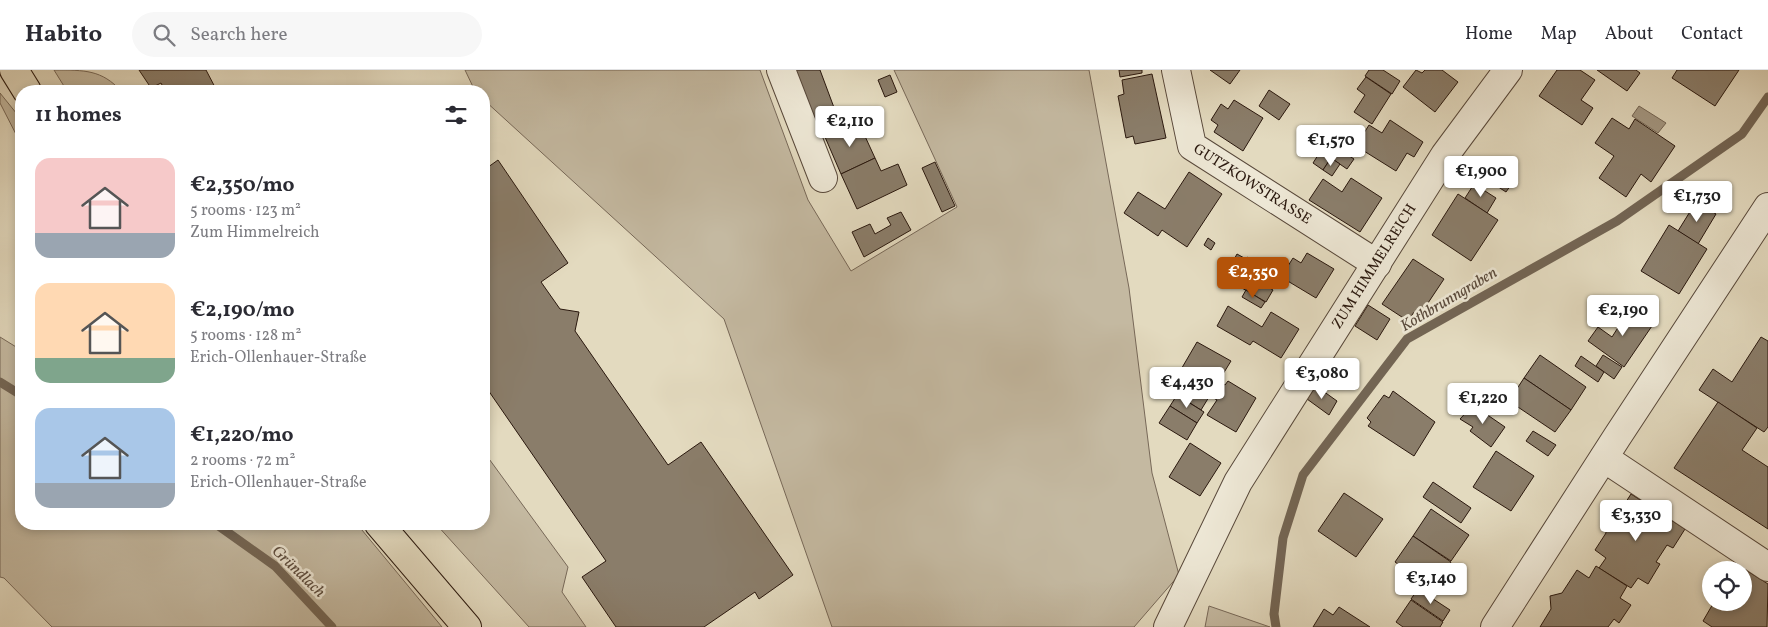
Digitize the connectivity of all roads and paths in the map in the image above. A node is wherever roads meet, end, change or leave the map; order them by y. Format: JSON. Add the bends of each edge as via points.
{"nodes":[{"id":1,"x":14,"y":70,"type":"edge"},
{"id":2,"x":781,"y":70,"type":"edge"},
{"id":3,"x":1176,"y":70,"type":"edge"},
{"id":4,"x":1508,"y":70,"type":"edge"},
{"id":5,"x":24,"y":85,"type":"edge"},
{"id":6,"x":823,"y":178,"type":"dead end"},
{"id":7,"x":1768,"y":207,"type":"edge"},
{"id":8,"x":1377,"y":264,"type":"junction"},
{"id":9,"x":1604,"y":458,"type":"junction"},
{"id":10,"x":384,"y":530,"type":"edge"},
{"id":11,"x":1768,"y":567,"type":"edge"},
{"id":12,"x":465,"y":626,"type":"edge"},
{"id":13,"x":1168,"y":627,"type":"edge"},
{"id":14,"x":1495,"y":627,"type":"edge"}],
"edges":[{"from":1,"to":5,"type":"main road"},
{"from":2,"to":6,"type":"street"},
{"from":3,"to":8,"type":"street","name":"GUTZKOWSTRASSE","via":[[1192,146]]},
{"from":4,"to":8,"type":"street","name":"ZUM HIMMELREICH","via":[[1445,155]]},
{"from":7,"to":9,"type":"street"},
{"from":8,"to":13,"type":"street","name":"ZUM HIMMELREICH","via":[[1238,482]]},
{"from":9,"to":11,"type":"street"},
{"from":9,"to":14,"type":"street"},
{"from":10,"to":12,"type":"main road"}]}
